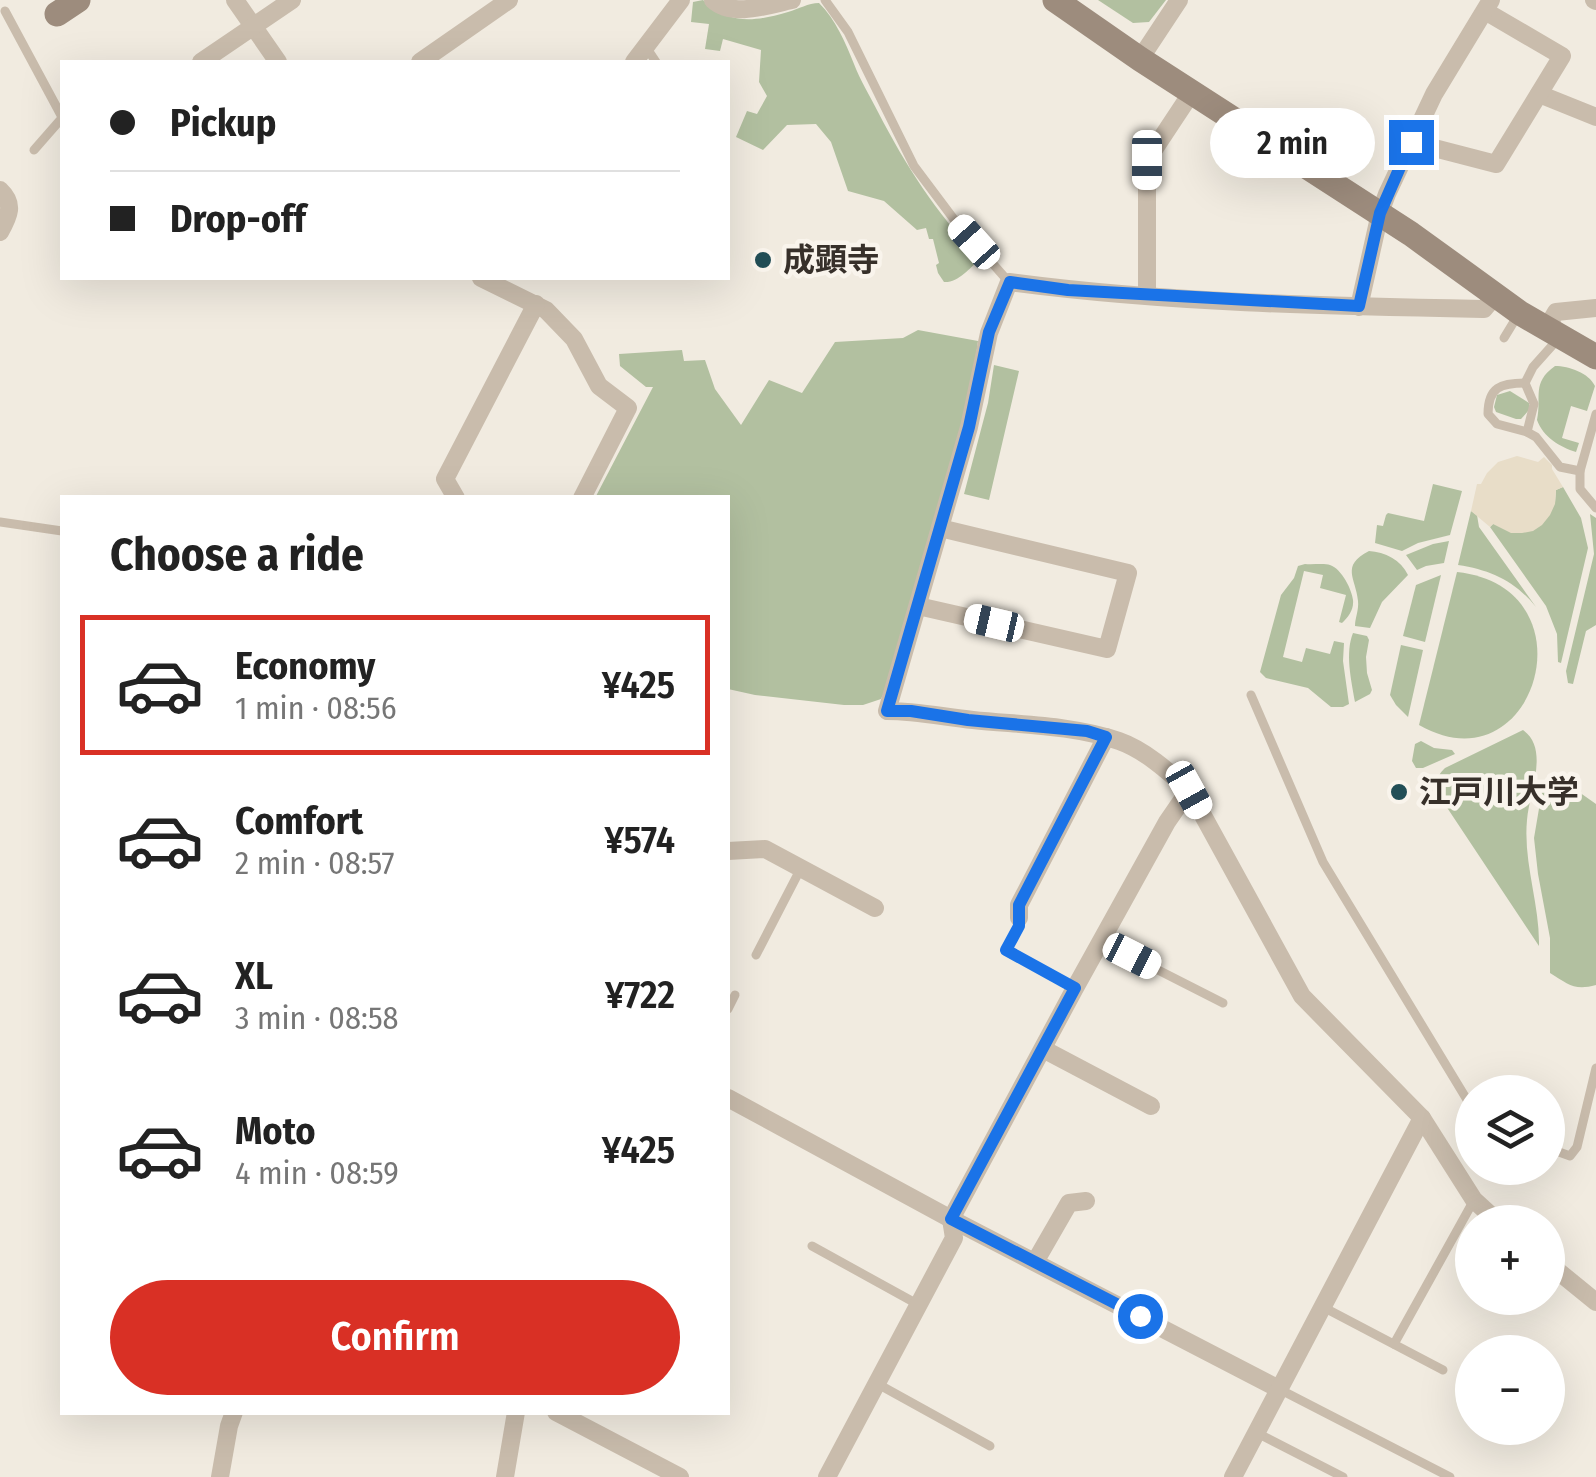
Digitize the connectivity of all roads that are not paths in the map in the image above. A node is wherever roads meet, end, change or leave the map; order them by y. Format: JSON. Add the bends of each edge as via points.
{"nodes":[{"id":1,"x":235,"y":0,"type":"edge"},
{"id":2,"x":292,"y":0,"type":"edge"},
{"id":3,"x":510,"y":0,"type":"edge"},
{"id":4,"x":681,"y":0,"type":"edge"},
{"id":5,"x":713,"y":0,"type":"edge"},
{"id":6,"x":792,"y":0,"type":"edge"},
{"id":7,"x":826,"y":0,"type":"edge"},
{"id":8,"x":1055,"y":0,"type":"edge"},
{"id":9,"x":1178,"y":0,"type":"edge"},
{"id":10,"x":1488,"y":6,"type":"edge"},
{"id":11,"x":5,"y":11,"type":"dead end"},
{"id":12,"x":254,"y":27,"type":"junction"},
{"id":13,"x":651,"y":55,"type":"edge"},
{"id":14,"x":1140,"y":59,"type":"junction"},
{"id":15,"x":204,"y":60,"type":"edge"},
{"id":16,"x":277,"y":60,"type":"edge"},
{"id":17,"x":423,"y":60,"type":"edge"},
{"id":18,"x":1192,"y":92,"type":"junction"},
{"id":19,"x":1539,"y":94,"type":"junction"},
{"id":20,"x":60,"y":113,"type":"edge"},
{"id":21,"x":1596,"y":116,"type":"edge"},
{"id":22,"x":60,"y":119,"type":"edge"},
{"id":23,"x":1411,"y":142,"type":"junction"},
{"id":24,"x":34,"y":150,"type":"dead end"},
{"id":25,"x":0,"y":190,"type":"edge"},
{"id":26,"x":1380,"y":213,"type":"junction"},
{"id":27,"x":0,"y":232,"type":"edge"},
{"id":28,"x":485,"y":280,"type":"edge"},
{"id":29,"x":1010,"y":282,"type":"junction"},
{"id":30,"x":1147,"y":295,"type":"junction"},
{"id":31,"x":1495,"y":296,"type":"junction"},
{"id":32,"x":536,"y":304,"type":"junction"},
{"id":33,"x":1359,"y":306,"type":"junction"},
{"id":34,"x":1596,"y":308,"type":"edge"},
{"id":35,"x":1520,"y":313,"type":"junction"},
{"id":36,"x":1553,"y":333,"type":"junction"},
{"id":37,"x":1504,"y":338,"type":"dead end"},
{"id":38,"x":1596,"y":357,"type":"edge"},
{"id":39,"x":1525,"y":383,"type":"junction"},
{"id":40,"x":1596,"y":414,"type":"edge"},
{"id":41,"x":1527,"y":432,"type":"junction"},
{"id":42,"x":1580,"y":472,"type":"junction"},
{"id":43,"x":454,"y":495,"type":"edge"},
{"id":44,"x":584,"y":495,"type":"edge"},
{"id":45,"x":1596,"y":508,"type":"edge"},
{"id":46,"x":0,"y":522,"type":"edge"},
{"id":47,"x":940,"y":528,"type":"junction"},
{"id":48,"x":60,"y":531,"type":"edge"},
{"id":49,"x":918,"y":606,"type":"junction"},
{"id":50,"x":1252,"y":696,"type":"dead end"},
{"id":51,"x":1106,"y":737,"type":"junction"},
{"id":52,"x":1189,"y":790,"type":"junction"},
{"id":53,"x":730,"y":851,"type":"edge"},
{"id":54,"x":801,"y":868,"type":"junction"},
{"id":55,"x":875,"y":908,"type":"dead end"},
{"id":56,"x":1019,"y":918,"type":"joint"},
{"id":57,"x":1101,"y":941,"type":"junction"},
{"id":58,"x":756,"y":954,"type":"dead end"},
{"id":59,"x":1075,"y":988,"type":"junction"},
{"id":60,"x":734,"y":996,"type":"dead end"},
{"id":61,"x":1223,"y":1003,"type":"dead end"},
{"id":62,"x":730,"y":1005,"type":"edge"},
{"id":63,"x":1043,"y":1049,"type":"junction"},
{"id":64,"x":1596,"y":1068,"type":"edge"},
{"id":65,"x":1455,"y":1080,"type":"edge"},
{"id":66,"x":730,"y":1099,"type":"edge"},
{"id":67,"x":1152,"y":1106,"type":"dead end"},
{"id":68,"x":1422,"y":1118,"type":"junction"},
{"id":69,"x":1565,"y":1154,"type":"edge"},
{"id":70,"x":1086,"y":1200,"type":"dead end"},
{"id":71,"x":1474,"y":1200,"type":"junction"},
{"id":72,"x":1479,"y":1205,"type":"edge"},
{"id":73,"x":951,"y":1219,"type":"junction"},
{"id":74,"x":812,"y":1246,"type":"dead end"},
{"id":75,"x":1035,"y":1262,"type":"junction"},
{"id":76,"x":1565,"y":1277,"type":"edge"},
{"id":77,"x":1596,"y":1302,"type":"edge"},
{"id":78,"x":919,"y":1305,"type":"junction"},
{"id":79,"x":1323,"y":1307,"type":"junction"},
{"id":80,"x":1394,"y":1344,"type":"junction"},
{"id":81,"x":1443,"y":1370,"type":"dead end"},
{"id":82,"x":876,"y":1383,"type":"junction"},
{"id":83,"x":1279,"y":1389,"type":"junction"},
{"id":84,"x":233,"y":1415,"type":"edge"},
{"id":85,"x":515,"y":1415,"type":"edge"},
{"id":86,"x":562,"y":1415,"type":"edge"},
{"id":87,"x":1256,"y":1432,"type":"junction"},
{"id":88,"x":990,"y":1446,"type":"dead end"},
{"id":89,"x":220,"y":1477,"type":"edge"},
{"id":90,"x":505,"y":1477,"type":"edge"},
{"id":91,"x":680,"y":1477,"type":"edge"},
{"id":92,"x":828,"y":1477,"type":"edge"},
{"id":93,"x":1233,"y":1477,"type":"edge"},
{"id":94,"x":1343,"y":1477,"type":"edge"},
{"id":95,"x":1450,"y":1477,"type":"edge"}],
"edges":[{"from":1,"to":12,"type":"street"},
{"from":2,"to":12,"type":"street"},
{"from":3,"to":17,"type":"street"},
{"from":4,"to":13,"type":"street"},
{"from":5,"to":6,"type":"street","via":[[740,10]]},
{"from":7,"to":29,"type":"lane","via":[[914,166]]},
{"from":8,"to":14,"type":"main road"},
{"from":9,"to":14,"type":"street"},
{"from":10,"to":19,"type":"street","via":[[1562,56]]},
{"from":10,"to":23,"type":"street"},
{"from":11,"to":20,"type":"lane"},
{"from":12,"to":15,"type":"street"},
{"from":12,"to":16,"type":"street"},
{"from":14,"to":18,"type":"main road"},
{"from":18,"to":26,"type":"main road"},
{"from":18,"to":30,"type":"street","via":[[1147,160]]},
{"from":19,"to":21,"type":"street"},
{"from":19,"to":23,"type":"street","via":[[1496,164]]},
{"from":22,"to":24,"type":"lane"},
{"from":23,"to":26,"type":"street"},
{"from":25,"to":27,"type":"street","via":[[10,212]]},
{"from":26,"to":31,"type":"main road"},
{"from":26,"to":33,"type":"street"},
{"from":28,"to":32,"type":"street"},
{"from":29,"to":30,"type":"street"},
{"from":29,"to":47,"type":"street","via":[[989,332]]},
{"from":30,"to":33,"type":"street"},
{"from":31,"to":33,"type":"street","via":[[1484,310]]},
{"from":31,"to":35,"type":"main road"},
{"from":32,"to":43,"type":"street","via":[[445,479]]},
{"from":32,"to":44,"type":"street","via":[[574,339],[599,386],[628,408]]},
{"from":34,"to":36,"type":"street","via":[[1556,312]]},
{"from":35,"to":36,"type":"main road"},
{"from":35,"to":37,"type":"lane"},
{"from":36,"to":38,"type":"main road"},
{"from":36,"to":39,"type":"lane"},
{"from":39,"to":41,"type":"lane","via":[[1534,404]]},
{"from":39,"to":41,"type":"lane","via":[[1498,387],[1488,414]]},
{"from":40,"to":42,"type":"lane"},
{"from":41,"to":42,"type":"lane","via":[[1560,468]]},
{"from":42,"to":45,"type":"lane","via":[[1580,488]]},
{"from":46,"to":48,"type":"lane"},
{"from":47,"to":49,"type":"street"},
{"from":47,"to":49,"type":"street","via":[[1128,573],[1107,649]]},
{"from":49,"to":51,"type":"street","via":[[887,711]]},
{"from":50,"to":65,"type":"lane","via":[[1323,862]]},
{"from":51,"to":52,"type":"street","via":[[1124,742]]},
{"from":51,"to":56,"type":"street","via":[[1019,905]]},
{"from":52,"to":57,"type":"street"},
{"from":52,"to":68,"type":"street","via":[[1302,996]]},
{"from":53,"to":54,"type":"street","via":[[765,849]]},
{"from":54,"to":55,"type":"street"},
{"from":54,"to":58,"type":"lane"},
{"from":56,"to":59,"type":"lane","via":[[1006,950]]},
{"from":57,"to":59,"type":"street"},
{"from":57,"to":61,"type":"lane"},
{"from":59,"to":63,"type":"street"},
{"from":60,"to":62,"type":"lane"},
{"from":63,"to":67,"type":"street"},
{"from":63,"to":73,"type":"street"},
{"from":64,"to":69,"type":"lane","via":[[1577,1147]]},
{"from":66,"to":73,"type":"street"},
{"from":68,"to":71,"type":"street"},
{"from":68,"to":79,"type":"street"},
{"from":70,"to":75,"type":"street","via":[[1069,1203]]},
{"from":71,"to":72,"type":"street"},
{"from":71,"to":80,"type":"lane"},
{"from":73,"to":75,"type":"street"},
{"from":73,"to":78,"type":"street","via":[[954,1238]]},
{"from":74,"to":78,"type":"lane"},
{"from":75,"to":83,"type":"street"},
{"from":76,"to":77,"type":"street"},
{"from":78,"to":82,"type":"street"},
{"from":79,"to":80,"type":"lane"},
{"from":79,"to":83,"type":"street"},
{"from":80,"to":81,"type":"lane"},
{"from":82,"to":88,"type":"lane"},
{"from":82,"to":92,"type":"street"},
{"from":83,"to":87,"type":"street"},
{"from":83,"to":95,"type":"lane"},
{"from":84,"to":89,"type":"street"},
{"from":85,"to":90,"type":"street"},
{"from":86,"to":91,"type":"street"},
{"from":87,"to":93,"type":"street"},
{"from":87,"to":94,"type":"lane"}]}
